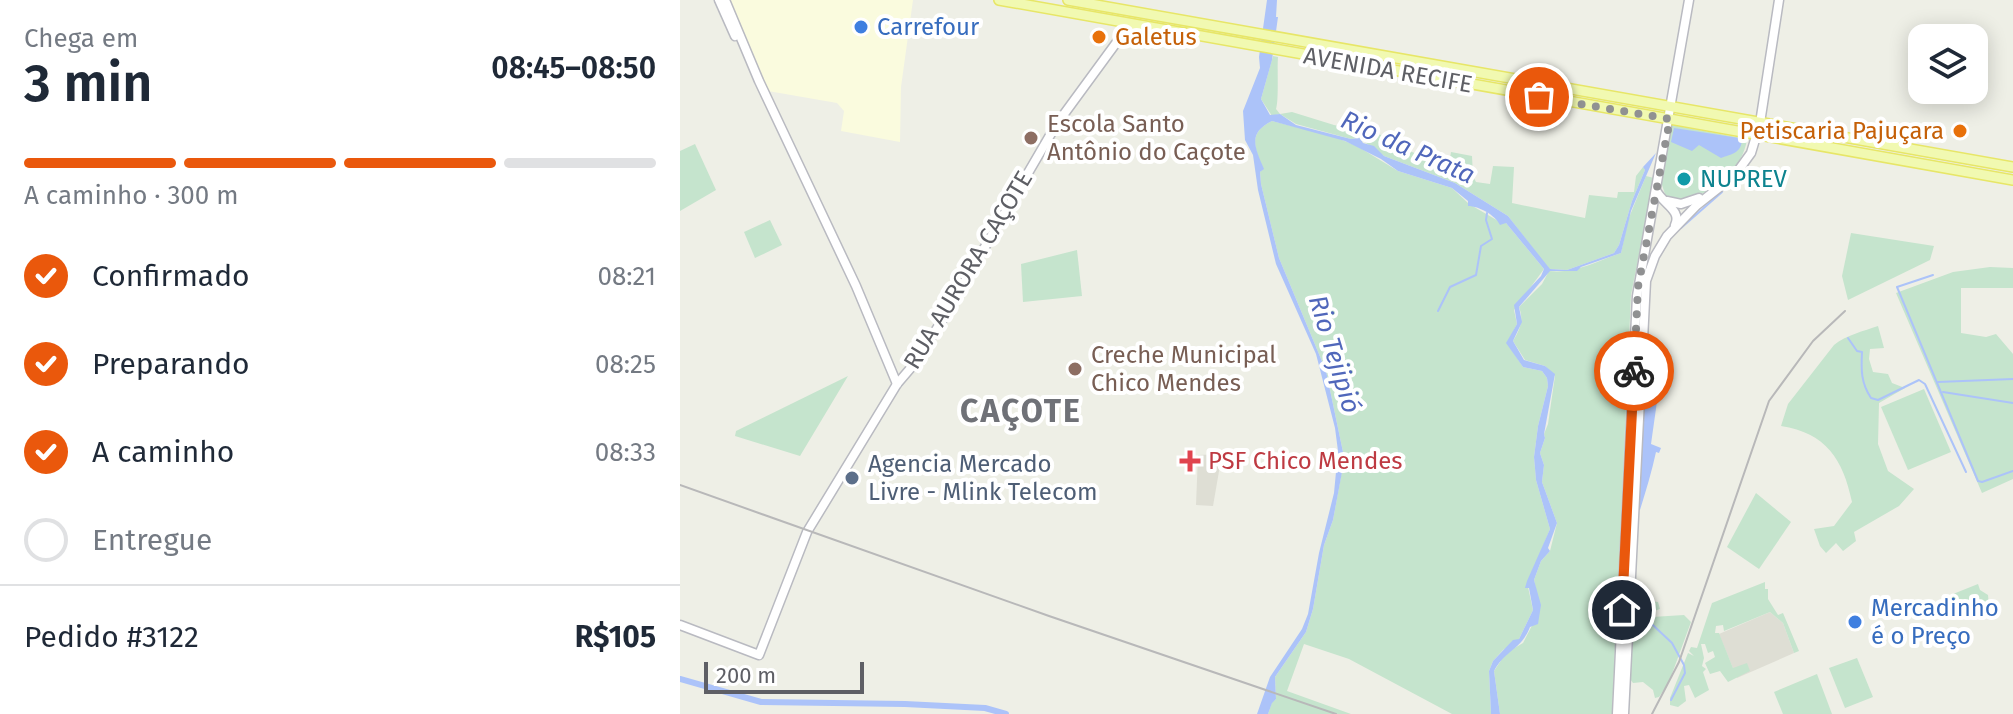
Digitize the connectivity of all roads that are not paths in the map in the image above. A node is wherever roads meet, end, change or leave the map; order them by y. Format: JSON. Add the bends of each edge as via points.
{"nodes":[{"id":1,"x":719,"y":0,"type":"edge"},
{"id":2,"x":725,"y":0,"type":"edge"},
{"id":3,"x":999,"y":0,"type":"edge"},
{"id":4,"x":1068,"y":0,"type":"edge"},
{"id":5,"x":1689,"y":0,"type":"edge"},
{"id":6,"x":1779,"y":0,"type":"edge"},
{"id":7,"x":1130,"y":24,"type":"junction"},
{"id":8,"x":759,"y":81,"type":"junction"},
{"id":9,"x":1668,"y":113,"type":"junction"},
{"id":10,"x":1760,"y":123,"type":"junction"},
{"id":11,"x":1757,"y":136,"type":"junction"},
{"id":12,"x":2013,"y":167,"type":"edge"},
{"id":13,"x":2013,"y":180,"type":"edge"},
{"id":14,"x":1724,"y":184,"type":"junction"},
{"id":15,"x":1657,"y":189,"type":"junction"},
{"id":16,"x":1673,"y":229,"type":"junction"},
{"id":17,"x":897,"y":384,"type":"junction"},
{"id":18,"x":680,"y":625,"type":"edge"},
{"id":19,"x":1617,"y":714,"type":"edge"},
{"id":20,"x":1624,"y":714,"type":"edge"}],
"edges":[{"from":1,"to":8,"type":"main road"},
{"from":2,"to":8,"type":"main road"},
{"from":3,"to":7,"type":"main road","name":"AVENIDA RECIFE"},
{"from":4,"to":9,"type":"main road","name":"AVENIDA RECIFE"},
{"from":5,"to":9,"type":"main road"},
{"from":6,"to":10,"type":"main road"},
{"from":7,"to":9,"type":"main road","name":"AVENIDA RECIFE"},
{"from":7,"to":17,"type":"main road","name":"RUA AURORA CAÇOTE","via":[[1038,153],[943,319]]},
{"from":8,"to":17,"type":"main road"},
{"from":9,"to":10,"type":"main road","name":"AVENIDA RECIFE"},
{"from":9,"to":11,"type":"main road","name":"AVENIDA RECIFE"},
{"from":9,"to":15,"type":"main road"},
{"from":10,"to":11,"type":"main road"},
{"from":10,"to":12,"type":"main road","name":"AVENIDA RECIFE"},
{"from":11,"to":13,"type":"main road","name":"AVENIDA RECIFE"},
{"from":11,"to":14,"type":"main road","via":[[1746,161]]},
{"from":14,"to":15,"type":"main road","via":[[1681,204],[1666,200]]},
{"from":14,"to":16,"type":"main road"},
{"from":15,"to":16,"type":"main road","via":[[1678,215]]},
{"from":15,"to":19,"type":"main road","via":[[1637,296]]},
{"from":16,"to":20,"type":"main road","via":[[1655,256],[1645,288]]},
{"from":17,"to":18,"type":"main road","name":"RUA AURORA CAÇOTE","via":[[807,532],[759,655]]}]}
